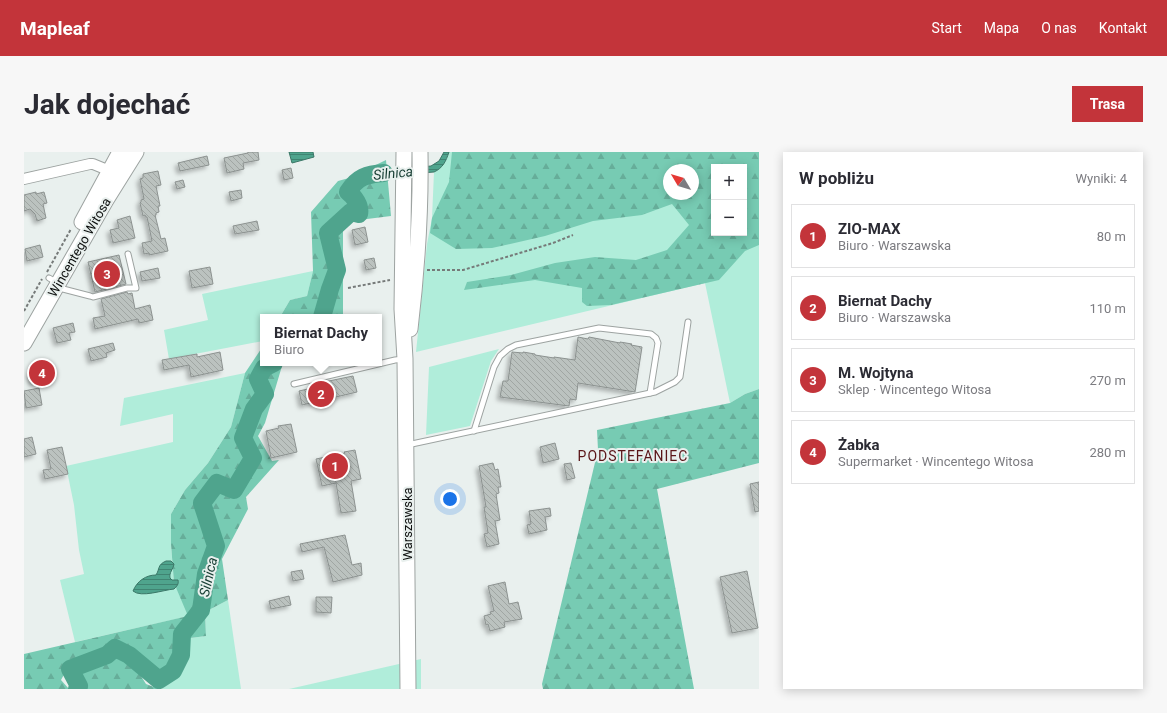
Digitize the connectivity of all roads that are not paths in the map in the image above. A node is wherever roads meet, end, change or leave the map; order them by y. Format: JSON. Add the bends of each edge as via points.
{"nodes":[{"id":1,"x":120,"y":152,"type":"edge"},
{"id":2,"x":136,"y":152,"type":"edge"},
{"id":3,"x":404,"y":153,"type":"edge"},
{"id":4,"x":420,"y":153,"type":"edge"},
{"id":5,"x":110,"y":170,"type":"junction"},
{"id":6,"x":24,"y":179,"type":"edge"},
{"id":7,"x":128,"y":254,"type":"dead end"},
{"id":8,"x":54,"y":281,"type":"junction"},
{"id":9,"x":24,"y":322,"type":"edge"},
{"id":10,"x":688,"y":322,"type":"dead end"},
{"id":11,"x":24,"y":343,"type":"edge"},
{"id":12,"x":406,"y":359,"type":"junction"},
{"id":13,"x":382,"y":363,"type":"edge"},
{"id":14,"x":370,"y":366,"type":"edge"},
{"id":15,"x":294,"y":384,"type":"dead end"},
{"id":16,"x":650,"y":393,"type":"junction"},
{"id":17,"x":474,"y":431,"type":"junction"},
{"id":18,"x":406,"y":445,"type":"junction"},
{"id":19,"x":408,"y":689,"type":"edge"}],
"edges":[{"from":1,"to":5,"type":"main road","name":"Wincentego Witosa"},
{"from":2,"to":8,"type":"main road","name":"Wincentego Witosa"},
{"from":3,"to":12,"type":"main road","name":"Warszawska","via":[[402,309]]},
{"from":4,"to":12,"type":"main road","name":"Warszawska","via":[[419,235]]},
{"from":5,"to":6,"type":"street","via":[[90,164]]},
{"from":5,"to":8,"type":"main road","name":"Wincentego Witosa"},
{"from":7,"to":8,"type":"lane","via":[[136,288],[93,296],[63,289]]},
{"from":8,"to":9,"type":"main road","name":"Wincentego Witosa"},
{"from":8,"to":11,"type":"main road","name":"Wincentego Witosa"},
{"from":10,"to":16,"type":"lane","via":[[680,377],[675,382]]},
{"from":12,"to":13,"type":"lane"},
{"from":12,"to":18,"type":"main road","name":"Warszawska"},
{"from":14,"to":15,"type":"lane"},
{"from":16,"to":17,"type":"lane"},
{"from":16,"to":17,"type":"lane","via":[[658,343],[651,334],[599,328],[516,345],[500,356],[494,367]]},
{"from":17,"to":18,"type":"lane"},
{"from":18,"to":19,"type":"main road","name":"Warszawska"}]}
